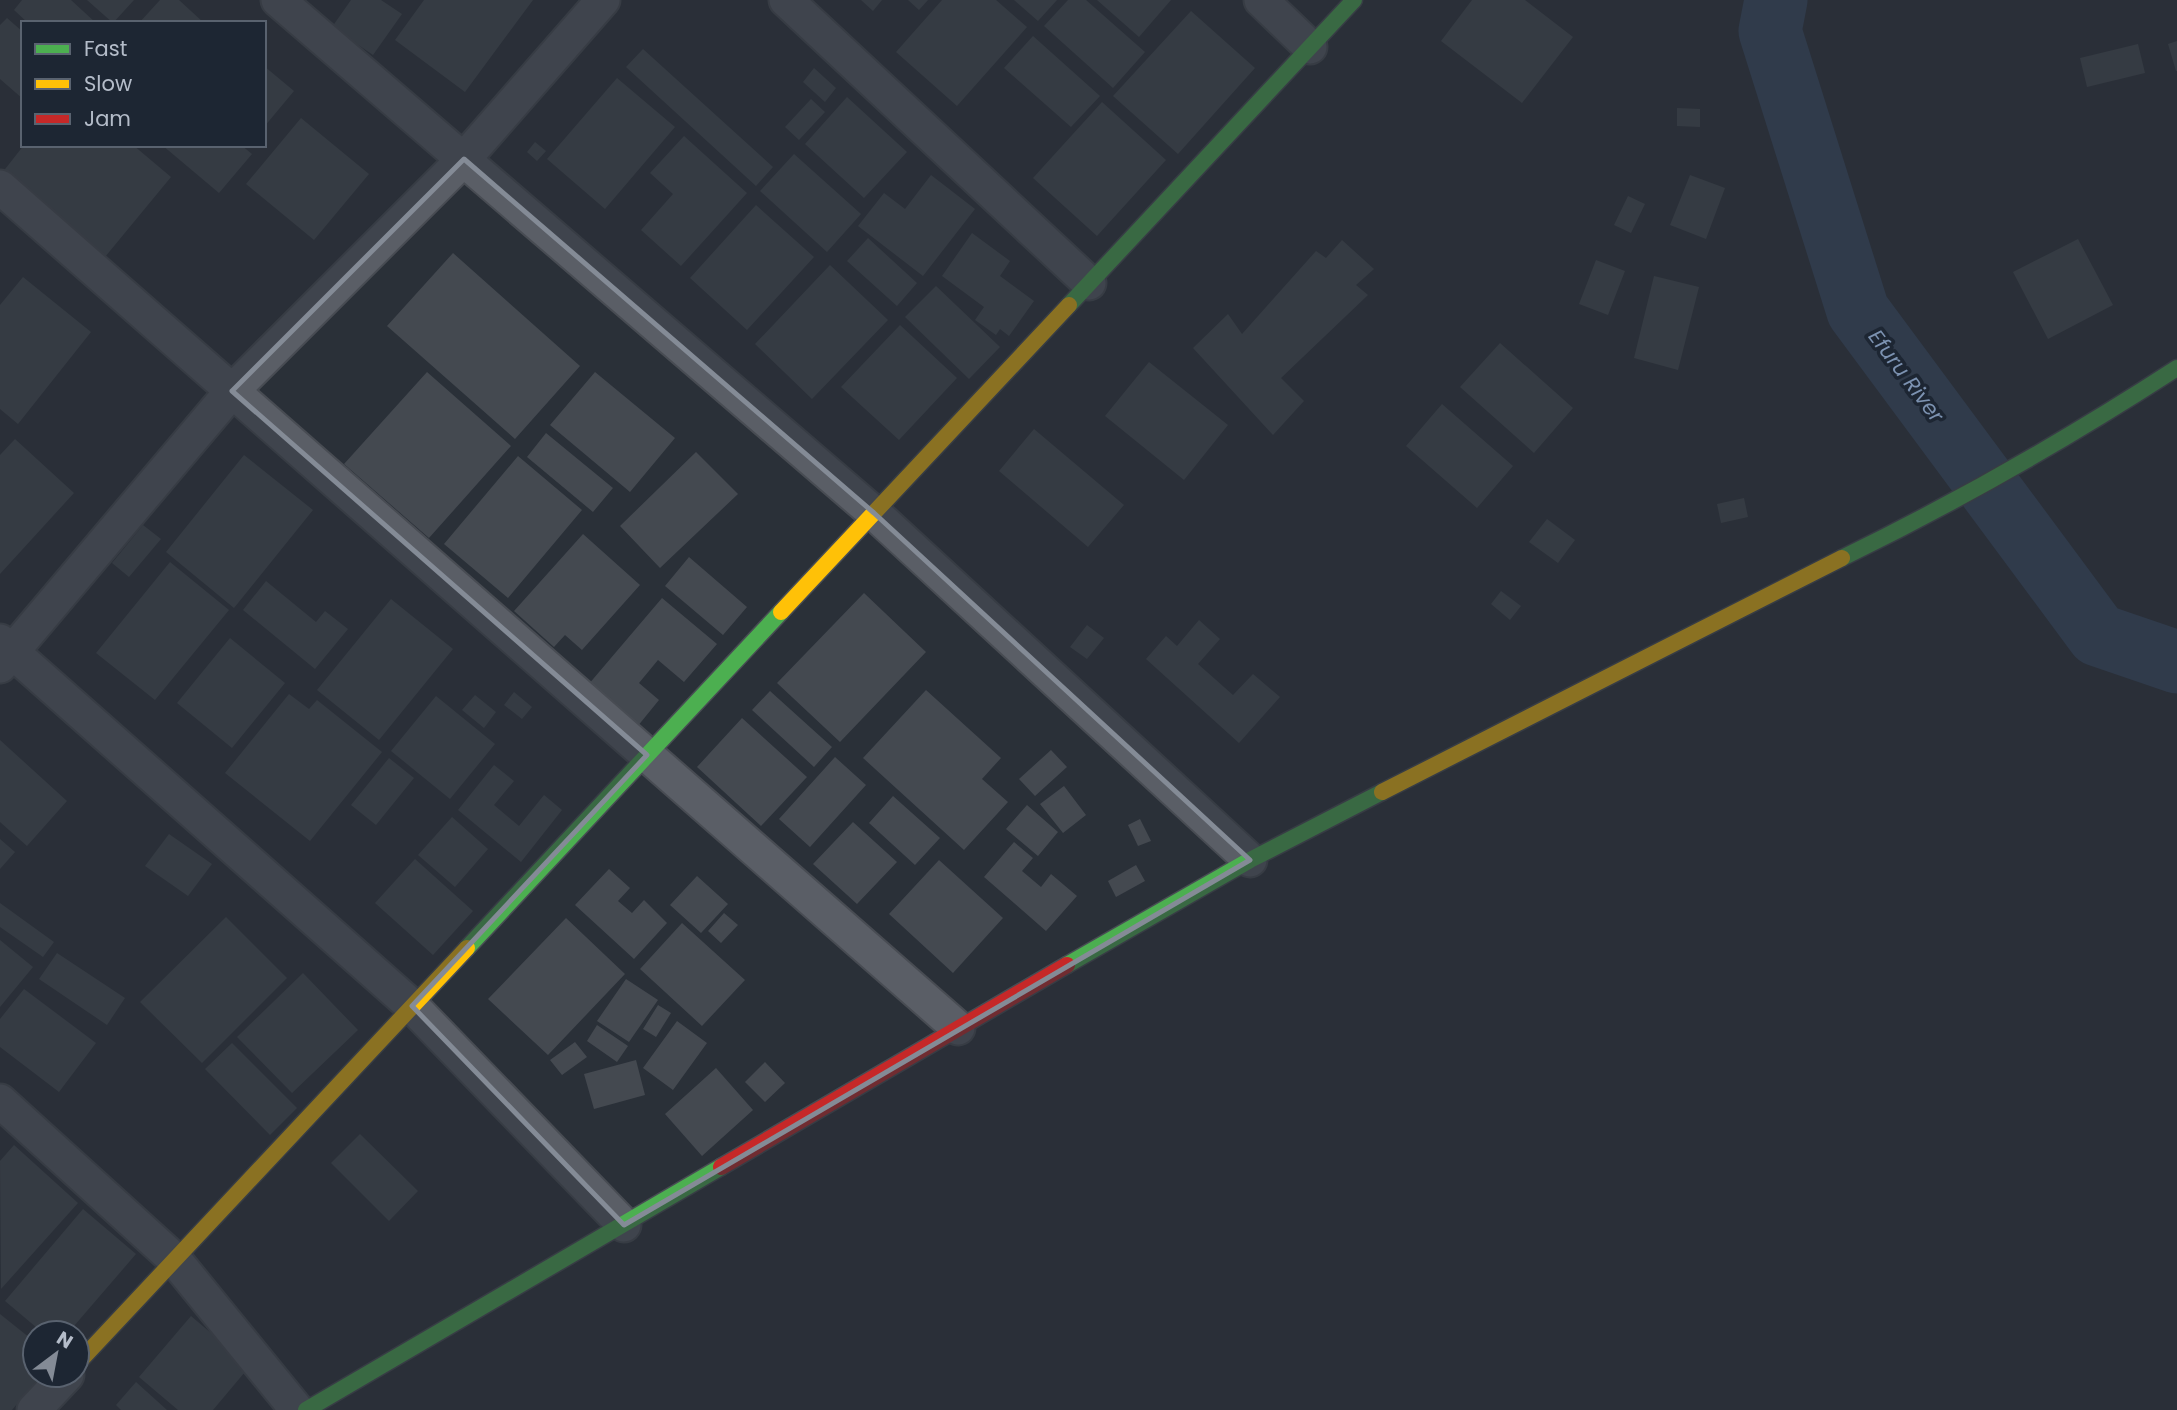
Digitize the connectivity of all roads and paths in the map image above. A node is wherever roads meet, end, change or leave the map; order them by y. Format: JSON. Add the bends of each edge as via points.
{"nodes":[{"id":1,"x":278,"y":0,"type":"edge"},
{"id":2,"x":603,"y":0,"type":"edge"},
{"id":3,"x":786,"y":0,"type":"edge"},
{"id":4,"x":1261,"y":0,"type":"edge"},
{"id":5,"x":1354,"y":0,"type":"edge"},
{"id":6,"x":1310,"y":47,"type":"junction"},
{"id":7,"x":464,"y":159,"type":"junction"},
{"id":8,"x":0,"y":187,"type":"edge"},
{"id":9,"x":1089,"y":283,"type":"junction"},
{"id":10,"x":2177,"y":368,"type":"edge"},
{"id":11,"x":232,"y":391,"type":"junction"},
{"id":12,"x":874,"y":513,"type":"junction"},
{"id":13,"x":4,"y":653,"type":"edge"},
{"id":14,"x":647,"y":755,"type":"junction"},
{"id":15,"x":1250,"y":860,"type":"junction"},
{"id":16,"x":412,"y":1006,"type":"junction"},
{"id":17,"x":958,"y":1028,"type":"junction"},
{"id":18,"x":0,"y":1101,"type":"edge"},
{"id":19,"x":624,"y":1225,"type":"junction"},
{"id":20,"x":175,"y":1260,"type":"junction"},
{"id":21,"x":91,"y":1349,"type":"edge"},
{"id":22,"x":54,"y":1389,"type":"edge"},
{"id":23,"x":34,"y":1410,"type":"edge"},
{"id":24,"x":297,"y":1410,"type":"edge"},
{"id":25,"x":306,"y":1410,"type":"edge"}],
"edges":[{"from":1,"to":7,"type":"street"},
{"from":2,"to":7,"type":"street"},
{"from":3,"to":9,"type":"street"},
{"from":4,"to":6,"type":"street"},
{"from":5,"to":6,"type":"street"},
{"from":6,"to":9,"type":"street"},
{"from":7,"to":11,"type":"street"},
{"from":7,"to":12,"type":"street"},
{"from":8,"to":11,"type":"street"},
{"from":9,"to":12,"type":"street"},
{"from":10,"to":15,"type":"street","via":[[1926,517]]},
{"from":11,"to":13,"type":"street"},
{"from":11,"to":14,"type":"street"},
{"from":12,"to":14,"type":"street"},
{"from":12,"to":15,"type":"street"},
{"from":13,"to":16,"type":"street"},
{"from":14,"to":16,"type":"street"},
{"from":14,"to":17,"type":"street"},
{"from":15,"to":17,"type":"street"},
{"from":16,"to":19,"type":"street"},
{"from":16,"to":20,"type":"street"},
{"from":17,"to":19,"type":"street"},
{"from":18,"to":20,"type":"street"},
{"from":19,"to":25,"type":"street"},
{"from":20,"to":21,"type":"street"},
{"from":20,"to":24,"type":"street"},
{"from":22,"to":23,"type":"street"}]}
